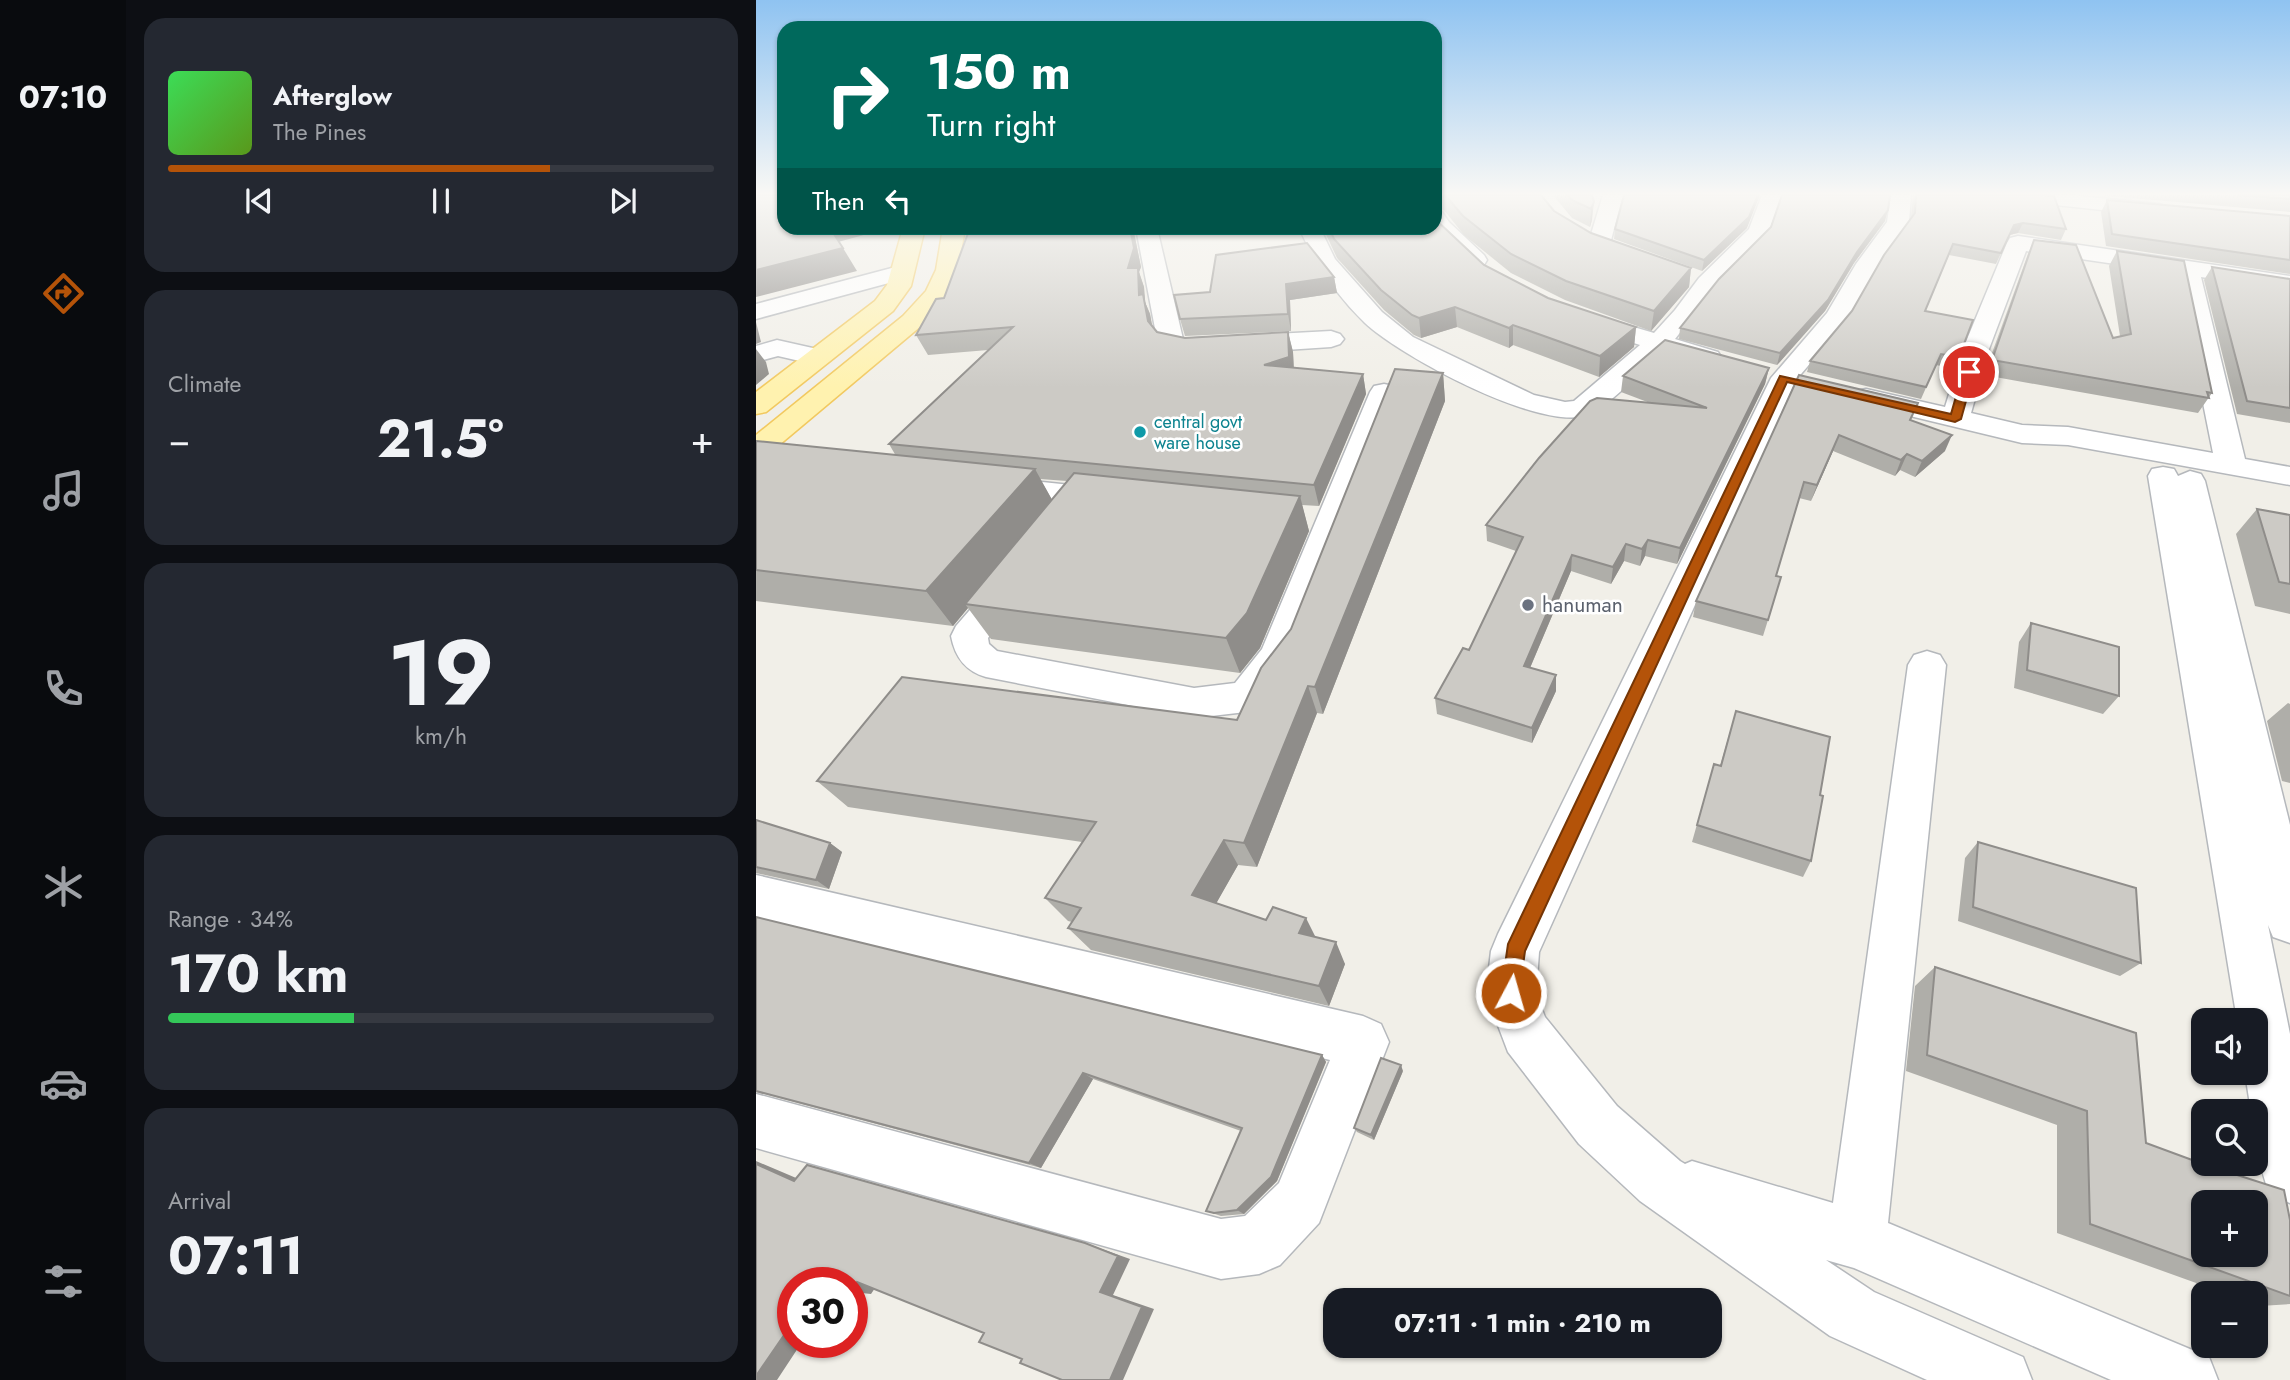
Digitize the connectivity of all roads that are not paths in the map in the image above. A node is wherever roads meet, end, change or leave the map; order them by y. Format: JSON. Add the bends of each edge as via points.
{"nodes":[{"id":1,"x":906,"y":259,"type":"edge"},
{"id":2,"x":949,"y":259,"type":"edge"},
{"id":3,"x":1153,"y":259,"type":"edge"},
{"id":4,"x":1324,"y":259,"type":"edge"},
{"id":5,"x":1476,"y":259,"type":"edge"},
{"id":6,"x":1730,"y":259,"type":"edge"},
{"id":7,"x":1870,"y":259,"type":"edge"},
{"id":8,"x":2012,"y":259,"type":"edge"},
{"id":9,"x":2129,"y":259,"type":"edge"},
{"id":10,"x":2187,"y":268,"type":"junction"},
{"id":11,"x":903,"y":272,"type":"junction"},
{"id":12,"x":1683,"y":274,"type":"edge"},
{"id":13,"x":1494,"y":277,"type":"edge"},
{"id":14,"x":1707,"y":283,"type":"junction"},
{"id":15,"x":2290,"y":283,"type":"edge"},
{"id":16,"x":1557,"y":310,"type":"edge"},
{"id":17,"x":756,"y":312,"type":"edge"},
{"id":18,"x":1332,"y":339,"type":"dead end"},
{"id":19,"x":1657,"y":344,"type":"junction"},
{"id":20,"x":756,"y":354,"type":"edge"},
{"id":21,"x":817,"y":357,"type":"junction"},
{"id":22,"x":1733,"y":364,"type":"edge"},
{"id":23,"x":1836,"y":390,"type":"edge"},
{"id":24,"x":1384,"y":392,"type":"edge"},
{"id":25,"x":756,"y":406,"type":"edge"},
{"id":26,"x":1955,"y":419,"type":"junction"},
{"id":27,"x":2022,"y":434,"type":"junction"},
{"id":28,"x":756,"y":450,"type":"edge"},
{"id":29,"x":2231,"y":465,"type":"junction"},
{"id":30,"x":2290,"y":476,"type":"edge"},
{"id":31,"x":2177,"y":479,"type":"junction"},
{"id":32,"x":960,"y":483,"type":"edge"},
{"id":33,"x":1083,"y":496,"type":"junction"},
{"id":34,"x":1138,"y":502,"type":"edge"},
{"id":35,"x":2290,"y":502,"type":"edge"},
{"id":36,"x":1056,"y":528,"type":"edge"},
{"id":37,"x":1030,"y":561,"type":"edge"},
{"id":38,"x":1927,"y":665,"type":"dead end"},
{"id":39,"x":756,"y":897,"type":"edge"},
{"id":40,"x":2290,"y":921,"type":"edge"},
{"id":41,"x":756,"y":1121,"type":"edge"},
{"id":42,"x":2290,"y":1175,"type":"edge"},
{"id":43,"x":1660,"y":1181,"type":"junction"},
{"id":44,"x":1857,"y":1240,"type":"junction"},
{"id":45,"x":2000,"y":1380,"type":"edge"},
{"id":46,"x":2186,"y":1380,"type":"edge"}],
"edges":[{"from":1,"to":11,"type":"main road"},
{"from":2,"to":28,"type":"main road","via":[[937,295],[912,321]]},
{"from":3,"to":18,"type":"street","via":[[1174,345],[1191,348]]},
{"from":4,"to":19,"type":"street","via":[[1373,317],[1404,342],[1526,402],[1565,410],[1582,408]]},
{"from":5,"to":13,"type":"street"},
{"from":6,"to":14,"type":"street"},
{"from":7,"to":43,"type":"street","via":[[1837,316],[1784,378],[1515,951],[1511,993],[1526,1034],[1598,1125]]},
{"from":8,"to":26,"type":"street","via":[[1976,349]]},
{"from":9,"to":10,"type":"street"},
{"from":10,"to":15,"type":"street"},
{"from":10,"to":29,"type":"street"},
{"from":11,"to":17,"type":"street"},
{"from":11,"to":21,"type":"main road","via":[[884,306]]},
{"from":12,"to":14,"type":"street"},
{"from":14,"to":19,"type":"street"},
{"from":16,"to":19,"type":"street"},
{"from":19,"to":22,"type":"street"},
{"from":20,"to":21,"type":"street","via":[[777,348]]},
{"from":21,"to":25,"type":"main road"},
{"from":23,"to":26,"type":"street"},
{"from":24,"to":37,"type":"street","via":[[1318,519],[1278,656],[1246,697],[1194,702],[986,663],[972,650],[969,636]]},
{"from":26,"to":27,"type":"street"},
{"from":27,"to":29,"type":"street","via":[[2068,436]]},
{"from":27,"to":31,"type":"street","via":[[2067,455]]},
{"from":29,"to":30,"type":"street"},
{"from":31,"to":35,"type":"street"},
{"from":31,"to":40,"type":"street"},
{"from":31,"to":42,"type":"street"},
{"from":32,"to":33,"type":"street"},
{"from":33,"to":34,"type":"street"},
{"from":33,"to":36,"type":"street"},
{"from":38,"to":44,"type":"street"},
{"from":39,"to":41,"type":"street","via":[[1363,1042],[1299,1203],[1259,1244],[1221,1249]]},
{"from":43,"to":44,"type":"street"},
{"from":43,"to":45,"type":"street","via":[[1852,1314]]},
{"from":44,"to":46,"type":"street"}]}
